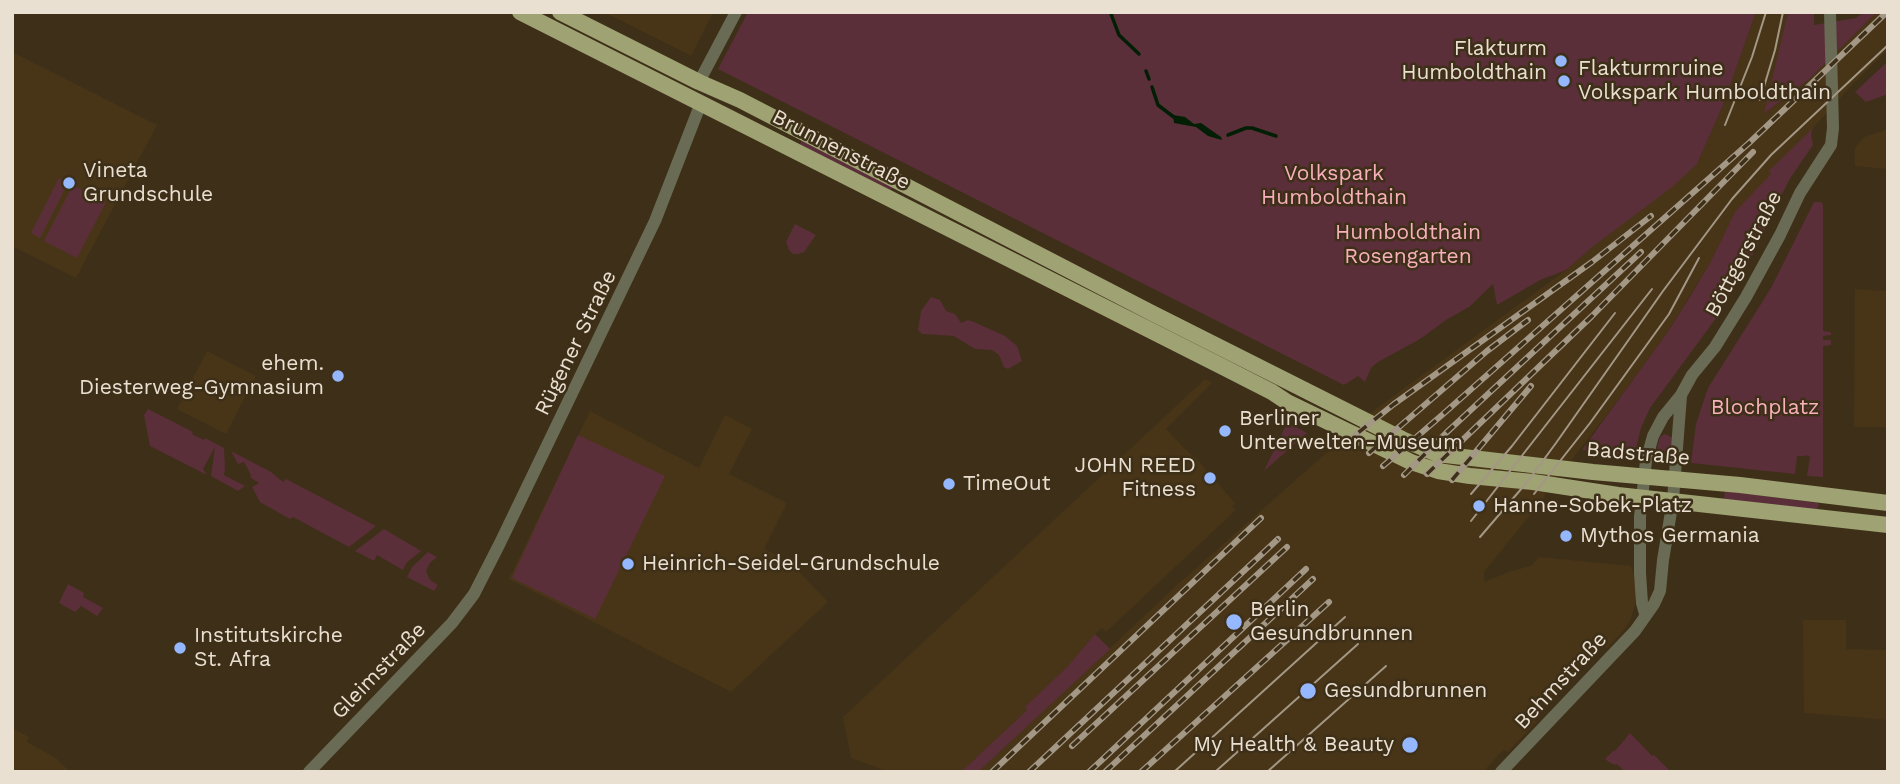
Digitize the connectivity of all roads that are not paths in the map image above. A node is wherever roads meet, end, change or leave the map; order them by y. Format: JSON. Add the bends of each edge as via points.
{"nodes":[{"id":1,"x":520,"y":12,"type":"edge"},
{"id":2,"x":560,"y":12,"type":"edge"},
{"id":3,"x":736,"y":12,"type":"edge"},
{"id":4,"x":1830,"y":12,"type":"edge"},
{"id":5,"x":699,"y":82,"type":"junction"},
{"id":6,"x":701,"y":103,"type":"junction"},
{"id":7,"x":1112,"y":292,"type":"junction"},
{"id":8,"x":1105,"y":307,"type":"junction"},
{"id":9,"x":1146,"y":319,"type":"junction"},
{"id":10,"x":1681,"y":396,"type":"junction"},
{"id":11,"x":1437,"y":454,"type":"joint"},
{"id":12,"x":1438,"y":471,"type":"joint"},
{"id":13,"x":1645,"y":476,"type":"junction"},
{"id":14,"x":1675,"y":479,"type":"junction"},
{"id":15,"x":1835,"y":496,"type":"junction"},
{"id":16,"x":1642,"y":497,"type":"junction"},
{"id":17,"x":1673,"y":500,"type":"junction"},
{"id":18,"x":1888,"y":503,"type":"edge"},
{"id":19,"x":1834,"y":518,"type":"junction"},
{"id":20,"x":1888,"y":525,"type":"edge"},
{"id":21,"x":474,"y":594,"type":"joint"},
{"id":22,"x":1645,"y":614,"type":"junction"},
{"id":23,"x":309,"y":772,"type":"edge"},
{"id":24,"x":1501,"y":772,"type":"edge"}],
"edges":[{"from":1,"to":6,"type":"main road","name":"Brunnenstraße"},
{"from":2,"to":5,"type":"main road","name":"Brunnenstraße"},
{"from":3,"to":5,"type":"street"},
{"from":4,"to":10,"type":"street","name":"Böttgerstraße","via":[[1831,145],[1800,193],[1746,297]]},
{"from":5,"to":6,"type":"main road"},
{"from":5,"to":7,"type":"main road","name":"Brunnenstraße"},
{"from":6,"to":8,"type":"main road","name":"Brunnenstraße"},
{"from":6,"to":21,"type":"street","name":"Rügener Straße","via":[[655,221]]},
{"from":7,"to":8,"type":"main road"},
{"from":7,"to":9,"type":"main road","name":"Brunnenstraße"},
{"from":8,"to":9,"type":"main road","name":"Brunnenstraße"},
{"from":9,"to":11,"type":"main road","name":"Brunnenstraße"},
{"from":9,"to":12,"type":"main road","name":"Brunnenstraße","via":[[1287,402]]},
{"from":10,"to":13,"type":"street","name":"Böttgerstraße","via":[[1653,436]]},
{"from":10,"to":14,"type":"street"},
{"from":11,"to":13,"type":"main road","name":"Badstraße"},
{"from":12,"to":16,"type":"main road","name":"Badstraße"},
{"from":13,"to":14,"type":"main road","name":"Badstraße"},
{"from":13,"to":16,"type":"street","name":"Böttgerstraße"},
{"from":14,"to":15,"type":"main road","name":"Badstraße"},
{"from":14,"to":17,"type":"street","name":"Behmstraße"},
{"from":15,"to":18,"type":"main road","name":"Badstraße"},
{"from":15,"to":19,"type":"main road"},
{"from":16,"to":17,"type":"main road","name":"Badstraße"},
{"from":16,"to":22,"type":"street","via":[[1640,573]]},
{"from":17,"to":19,"type":"main road","name":"Badstraße"},
{"from":17,"to":22,"type":"street","name":"Behmstraße","via":[[1660,591]]},
{"from":19,"to":20,"type":"main road","name":"Badstraße"},
{"from":21,"to":23,"type":"street","name":"Gleimstraße"},
{"from":22,"to":24,"type":"street","name":"Behmstraße"}]}
